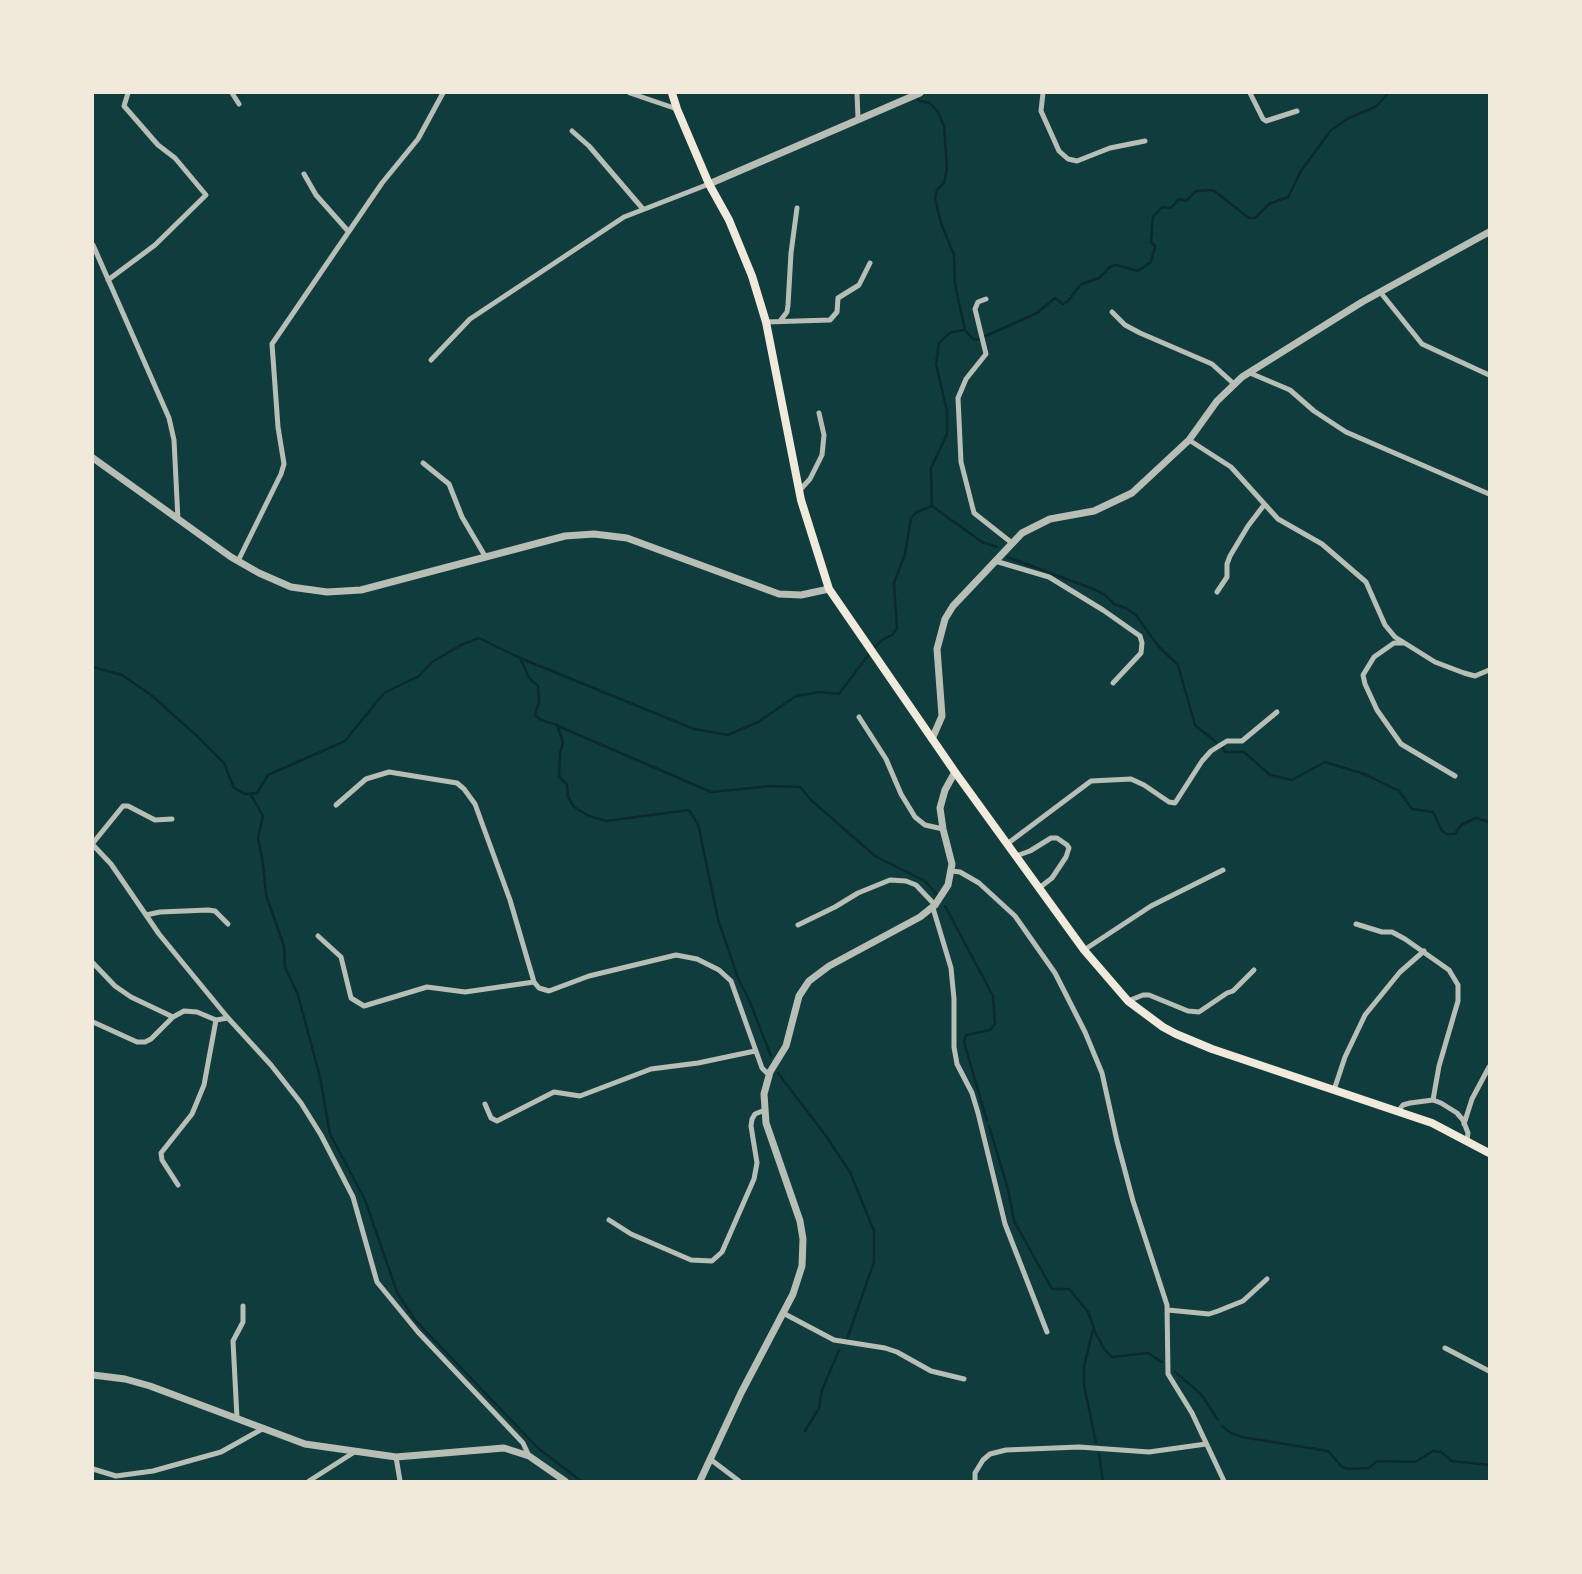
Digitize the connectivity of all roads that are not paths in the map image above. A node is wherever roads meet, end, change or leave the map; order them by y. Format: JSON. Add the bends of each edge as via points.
{"nodes":[{"id":1,"x":128,"y":93,"type":"edge"},
{"id":2,"x":232,"y":93,"type":"edge"},
{"id":3,"x":443,"y":93,"type":"edge"},
{"id":4,"x":630,"y":93,"type":"edge"},
{"id":5,"x":672,"y":93,"type":"edge"},
{"id":6,"x":857,"y":93,"type":"edge"},
{"id":7,"x":920,"y":93,"type":"edge"},
{"id":8,"x":1043,"y":93,"type":"edge"},
{"id":9,"x":1250,"y":93,"type":"edge"},
{"id":10,"x":239,"y":104,"type":"dead end"},
{"id":11,"x":677,"y":109,"type":"junction"},
{"id":12,"x":1297,"y":111,"type":"dead end"},
{"id":13,"x":858,"y":118,"type":"junction"},
{"id":14,"x":572,"y":131,"type":"dead end"},
{"id":15,"x":1145,"y":141,"type":"dead end"},
{"id":16,"x":304,"y":174,"type":"dead end"},
{"id":17,"x":709,"y":184,"type":"junction"},
{"id":18,"x":797,"y":208,"type":"dead end"},
{"id":19,"x":643,"y":209,"type":"junction"},
{"id":20,"x":348,"y":232,"type":"junction"},
{"id":21,"x":1489,"y":232,"type":"edge"},
{"id":22,"x":93,"y":246,"type":"edge"},
{"id":23,"x":870,"y":263,"type":"dead end"},
{"id":24,"x":108,"y":280,"type":"junction"},
{"id":25,"x":1381,"y":293,"type":"junction"},
{"id":26,"x":986,"y":299,"type":"dead end"},
{"id":27,"x":1112,"y":312,"type":"dead end"},
{"id":28,"x":780,"y":321,"type":"junction"},
{"id":29,"x":766,"y":323,"type":"junction"},
{"id":30,"x":430,"y":360,"type":"dead end"},
{"id":31,"x":1250,"y":373,"type":"junction"},
{"id":32,"x":1489,"y":375,"type":"edge"},
{"id":33,"x":1234,"y":384,"type":"junction"},
{"id":34,"x":819,"y":413,"type":"dead end"},
{"id":35,"x":1189,"y":440,"type":"junction"},
{"id":36,"x":93,"y":458,"type":"edge"},
{"id":37,"x":101,"y":463,"type":"junction"},
{"id":38,"x":423,"y":463,"type":"dead end"},
{"id":39,"x":93,"y":470,"type":"edge"},
{"id":40,"x":799,"y":491,"type":"junction"},
{"id":41,"x":1489,"y":494,"type":"edge"},
{"id":42,"x":1264,"y":505,"type":"junction"},
{"id":43,"x":178,"y":520,"type":"junction"},
{"id":44,"x":1012,"y":543,"type":"junction"},
{"id":45,"x":485,"y":556,"type":"junction"},
{"id":46,"x":238,"y":561,"type":"junction"},
{"id":47,"x":995,"y":561,"type":"junction"},
{"id":48,"x":829,"y":589,"type":"junction"},
{"id":49,"x":1217,"y":592,"type":"dead end"},
{"id":50,"x":1403,"y":643,"type":"junction"},
{"id":51,"x":1489,"y":670,"type":"edge"},
{"id":52,"x":1113,"y":683,"type":"dead end"},
{"id":53,"x":1277,"y":712,"type":"dead end"},
{"id":54,"x":859,"y":717,"type":"dead end"},
{"id":55,"x":932,"y":739,"type":"junction"},
{"id":56,"x":955,"y":772,"type":"junction"},
{"id":57,"x":1455,"y":776,"type":"dead end"},
{"id":58,"x":335,"y":805,"type":"dead end"},
{"id":59,"x":172,"y":819,"type":"dead end"},
{"id":60,"x":943,"y":829,"type":"junction"},
{"id":61,"x":93,"y":844,"type":"edge"},
{"id":62,"x":1007,"y":844,"type":"junction"},
{"id":63,"x":1016,"y":856,"type":"junction"},
{"id":64,"x":1223,"y":870,"type":"dead end"},
{"id":65,"x":952,"y":872,"type":"junction"},
{"id":66,"x":1039,"y":888,"type":"junction"},
{"id":67,"x":934,"y":907,"type":"junction"},
{"id":68,"x":146,"y":915,"type":"junction"},
{"id":69,"x":1356,"y":924,"type":"dead end"},
{"id":70,"x":228,"y":925,"type":"dead end"},
{"id":71,"x":798,"y":925,"type":"dead end"},
{"id":72,"x":318,"y":936,"type":"dead end"},
{"id":73,"x":1084,"y":950,"type":"junction"},
{"id":74,"x":1424,"y":951,"type":"junction"},
{"id":75,"x":93,"y":963,"type":"edge"},
{"id":76,"x":1254,"y":970,"type":"dead end"},
{"id":77,"x":534,"y":982,"type":"junction"},
{"id":78,"x":1128,"y":1001,"type":"junction"},
{"id":79,"x":173,"y":1017,"type":"junction"},
{"id":80,"x":228,"y":1018,"type":"junction"},
{"id":81,"x":216,"y":1020,"type":"junction"},
{"id":82,"x":93,"y":1022,"type":"edge"},
{"id":83,"x":755,"y":1051,"type":"junction"},
{"id":84,"x":1489,"y":1067,"type":"edge"},
{"id":85,"x":769,"y":1075,"type":"junction"},
{"id":86,"x":1334,"y":1090,"type":"junction"},
{"id":87,"x":1433,"y":1100,"type":"junction"},
{"id":88,"x":485,"y":1104,"type":"dead end"},
{"id":89,"x":765,"y":1110,"type":"junction"},
{"id":90,"x":1399,"y":1110,"type":"junction"},
{"id":91,"x":1464,"y":1124,"type":"junction"},
{"id":92,"x":1467,"y":1140,"type":"junction"},
{"id":93,"x":1489,"y":1153,"type":"edge"},
{"id":94,"x":178,"y":1185,"type":"dead end"},
{"id":95,"x":609,"y":1220,"type":"dead end"},
{"id":96,"x":1267,"y":1279,"type":"dead end"},
{"id":97,"x":243,"y":1306,"type":"dead end"},
{"id":98,"x":1168,"y":1310,"type":"junction"},
{"id":99,"x":783,"y":1313,"type":"junction"},
{"id":100,"x":1047,"y":1332,"type":"dead end"},
{"id":101,"x":1445,"y":1348,"type":"dead end"},
{"id":102,"x":1489,"y":1371,"type":"edge"},
{"id":103,"x":93,"y":1375,"type":"edge"},
{"id":104,"x":964,"y":1379,"type":"dead end"},
{"id":105,"x":237,"y":1418,"type":"junction"},
{"id":106,"x":264,"y":1428,"type":"junction"},
{"id":107,"x":1206,"y":1444,"type":"junction"},
{"id":108,"x":357,"y":1450,"type":"junction"},
{"id":109,"x":529,"y":1456,"type":"junction"},
{"id":110,"x":397,"y":1457,"type":"junction"},
{"id":111,"x":710,"y":1459,"type":"junction"},
{"id":112,"x":93,"y":1469,"type":"edge"},
{"id":113,"x":309,"y":1481,"type":"edge"},
{"id":114,"x":400,"y":1481,"type":"edge"},
{"id":115,"x":565,"y":1481,"type":"edge"},
{"id":116,"x":700,"y":1481,"type":"edge"},
{"id":117,"x":739,"y":1481,"type":"edge"},
{"id":118,"x":975,"y":1481,"type":"edge"},
{"id":119,"x":1224,"y":1481,"type":"edge"}],
"edges":[{"from":1,"to":24,"type":"street","via":[[124,106],[206,195],[155,245]]},
{"from":2,"to":10,"type":"street"},
{"from":3,"to":20,"type":"street","via":[[418,139]]},
{"from":4,"to":11,"type":"street"},
{"from":5,"to":11,"type":"main road"},
{"from":6,"to":13,"type":"street"},
{"from":7,"to":13,"type":"street"},
{"from":8,"to":15,"type":"street","via":[[1041,111],[1068,159],[1076,161]]},
{"from":9,"to":12,"type":"street","via":[[1266,121]]},
{"from":11,"to":17,"type":"main road"},
{"from":13,"to":17,"type":"street"},
{"from":14,"to":19,"type":"street"},
{"from":16,"to":20,"type":"street"},
{"from":17,"to":19,"type":"street"},
{"from":17,"to":29,"type":"main road","via":[[743,250]]},
{"from":18,"to":28,"type":"street","via":[[788,306]]},
{"from":19,"to":30,"type":"street","via":[[470,319]]},
{"from":20,"to":46,"type":"street","via":[[272,344],[284,464]]},
{"from":21,"to":25,"type":"street"},
{"from":22,"to":24,"type":"street"},
{"from":23,"to":28,"type":"street","via":[[859,285],[838,298],[832,318]]},
{"from":24,"to":43,"type":"street","via":[[169,418]]},
{"from":25,"to":31,"type":"street"},
{"from":25,"to":32,"type":"street","via":[[1422,344]]},
{"from":26,"to":44,"type":"street","via":[[975,309],[985,357],[966,379],[958,398],[961,462],[974,513]]},
{"from":27,"to":33,"type":"street","via":[[1140,333],[1212,364]]},
{"from":28,"to":29,"type":"street"},
{"from":29,"to":40,"type":"main road"},
{"from":31,"to":33,"type":"street"},
{"from":31,"to":41,"type":"street","via":[[1290,390],[1346,432]]},
{"from":33,"to":35,"type":"street"},
{"from":34,"to":40,"type":"street","via":[[822,455]]},
{"from":35,"to":42,"type":"street","via":[[1231,467]]},
{"from":35,"to":44,"type":"street","via":[[1132,494],[1094,511],[1050,519]]},
{"from":36,"to":37,"type":"street"},
{"from":37,"to":39,"type":"street"},
{"from":37,"to":43,"type":"street"},
{"from":38,"to":45,"type":"street","via":[[449,484]]},
{"from":40,"to":48,"type":"main road"},
{"from":42,"to":49,"type":"street","via":[[1230,556],[1227,577]]},
{"from":42,"to":50,"type":"street","via":[[1287,526],[1322,544],[1366,582],[1388,630]]},
{"from":43,"to":46,"type":"street"},
{"from":44,"to":47,"type":"street"},
{"from":45,"to":46,"type":"street","via":[[362,590],[327,592],[291,587]]},
{"from":45,"to":48,"type":"street","via":[[565,536],[594,534],[627,538],[779,594]]},
{"from":47,"to":52,"type":"street","via":[[1049,577],[1140,636],[1141,653]]},
{"from":47,"to":55,"type":"street","via":[[953,606],[940,631],[937,658],[942,716]]},
{"from":48,"to":55,"type":"main road"},
{"from":50,"to":51,"type":"street","via":[[1464,673],[1475,676]]},
{"from":50,"to":57,"type":"street","via":[[1374,657],[1363,675],[1365,684],[1401,744]]},
{"from":53,"to":62,"type":"street","via":[[1242,741],[1227,741],[1211,751],[1175,803],[1131,779],[1091,781]]},
{"from":54,"to":60,"type":"street","via":[[915,817]]},
{"from":55,"to":56,"type":"main road"},
{"from":56,"to":60,"type":"street","via":[[941,801]]},
{"from":56,"to":62,"type":"main road"},
{"from":58,"to":77,"type":"street","via":[[366,779],[389,772],[457,783],[464,789],[475,804],[510,900]]},
{"from":59,"to":61,"type":"street","via":[[155,820],[123,806]]},
{"from":60,"to":65,"type":"street"},
{"from":61,"to":68,"type":"street"},
{"from":62,"to":63,"type":"main road"},
{"from":63,"to":66,"type":"main road"},
{"from":63,"to":66,"type":"street","via":[[1052,838],[1068,845],[1052,878]]},
{"from":64,"to":73,"type":"street","via":[[1151,906]]},
{"from":65,"to":67,"type":"street"},
{"from":65,"to":98,"type":"street","via":[[979,883],[1015,916],[1073,1007],[1102,1073],[1130,1191]]},
{"from":66,"to":73,"type":"main road"},
{"from":67,"to":71,"type":"street","via":[[916,885],[890,880]]},
{"from":67,"to":85,"type":"street","via":[[829,965],[809,981],[799,996],[786,1046]]},
{"from":67,"to":100,"type":"street","via":[[951,968],[957,1063],[978,1113],[1005,1224]]},
{"from":68,"to":70,"type":"street","via":[[208,909]]},
{"from":68,"to":80,"type":"street"},
{"from":69,"to":74,"type":"street","via":[[1392,932]]},
{"from":72,"to":77,"type":"street","via":[[341,957],[351,998],[364,1006],[427,987],[465,992]]},
{"from":73,"to":78,"type":"main road"},
{"from":74,"to":86,"type":"street","via":[[1365,1014]]},
{"from":74,"to":87,"type":"street","via":[[1455,977],[1460,993]]},
{"from":75,"to":79,"type":"street","via":[[131,997]]},
{"from":76,"to":78,"type":"street","via":[[1233,991],[1199,1012],[1149,995]]},
{"from":77,"to":83,"type":"street","via":[[549,991],[604,972],[688,956],[731,981]]},
{"from":78,"to":86,"type":"main road","via":[[1193,1042]]},
{"from":79,"to":81,"type":"street","via":[[191,1011]]},
{"from":79,"to":82,"type":"street","via":[[145,1042]]},
{"from":80,"to":81,"type":"street"},
{"from":80,"to":109,"type":"street","via":[[271,1065],[321,1135],[353,1197],[377,1282],[523,1443]]},
{"from":81,"to":94,"type":"street","via":[[204,1085],[192,1114],[161,1153]]},
{"from":83,"to":85,"type":"street"},
{"from":83,"to":88,"type":"street","via":[[651,1069],[580,1096],[554,1092],[497,1121]]},
{"from":84,"to":91,"type":"street"},
{"from":85,"to":89,"type":"street"},
{"from":86,"to":90,"type":"main road"},
{"from":87,"to":90,"type":"street","via":[[1410,1103]]},
{"from":87,"to":91,"type":"street","via":[[1457,1112]]},
{"from":89,"to":95,"type":"street","via":[[752,1119],[757,1163],[754,1179],[722,1252],[712,1261],[691,1260]]},
{"from":89,"to":99,"type":"street","via":[[803,1239],[800,1274]]},
{"from":90,"to":92,"type":"main road"},
{"from":91,"to":92,"type":"street"},
{"from":92,"to":93,"type":"main road"},
{"from":96,"to":98,"type":"street","via":[[1247,1298],[1218,1311]]},
{"from":97,"to":105,"type":"street","via":[[243,1322],[233,1341]]},
{"from":98,"to":107,"type":"street","via":[[1168,1374]]},
{"from":99,"to":104,"type":"street","via":[[834,1340],[885,1348],[931,1371]]},
{"from":99,"to":111,"type":"street"},
{"from":101,"to":102,"type":"street"},
{"from":103,"to":105,"type":"street","via":[[138,1382]]},
{"from":105,"to":106,"type":"street"},
{"from":106,"to":108,"type":"street","via":[[305,1444]]},
{"from":106,"to":112,"type":"street","via":[[221,1452],[153,1471],[116,1476]]},
{"from":107,"to":118,"type":"street","via":[[1149,1452],[1079,1447],[1006,1450],[983,1460]]},
{"from":107,"to":119,"type":"street"},
{"from":108,"to":110,"type":"street"},
{"from":108,"to":113,"type":"street"},
{"from":109,"to":110,"type":"street","via":[[496,1447]]},
{"from":109,"to":115,"type":"street"},
{"from":110,"to":114,"type":"street"},
{"from":111,"to":116,"type":"street"},
{"from":111,"to":117,"type":"street"}]}
